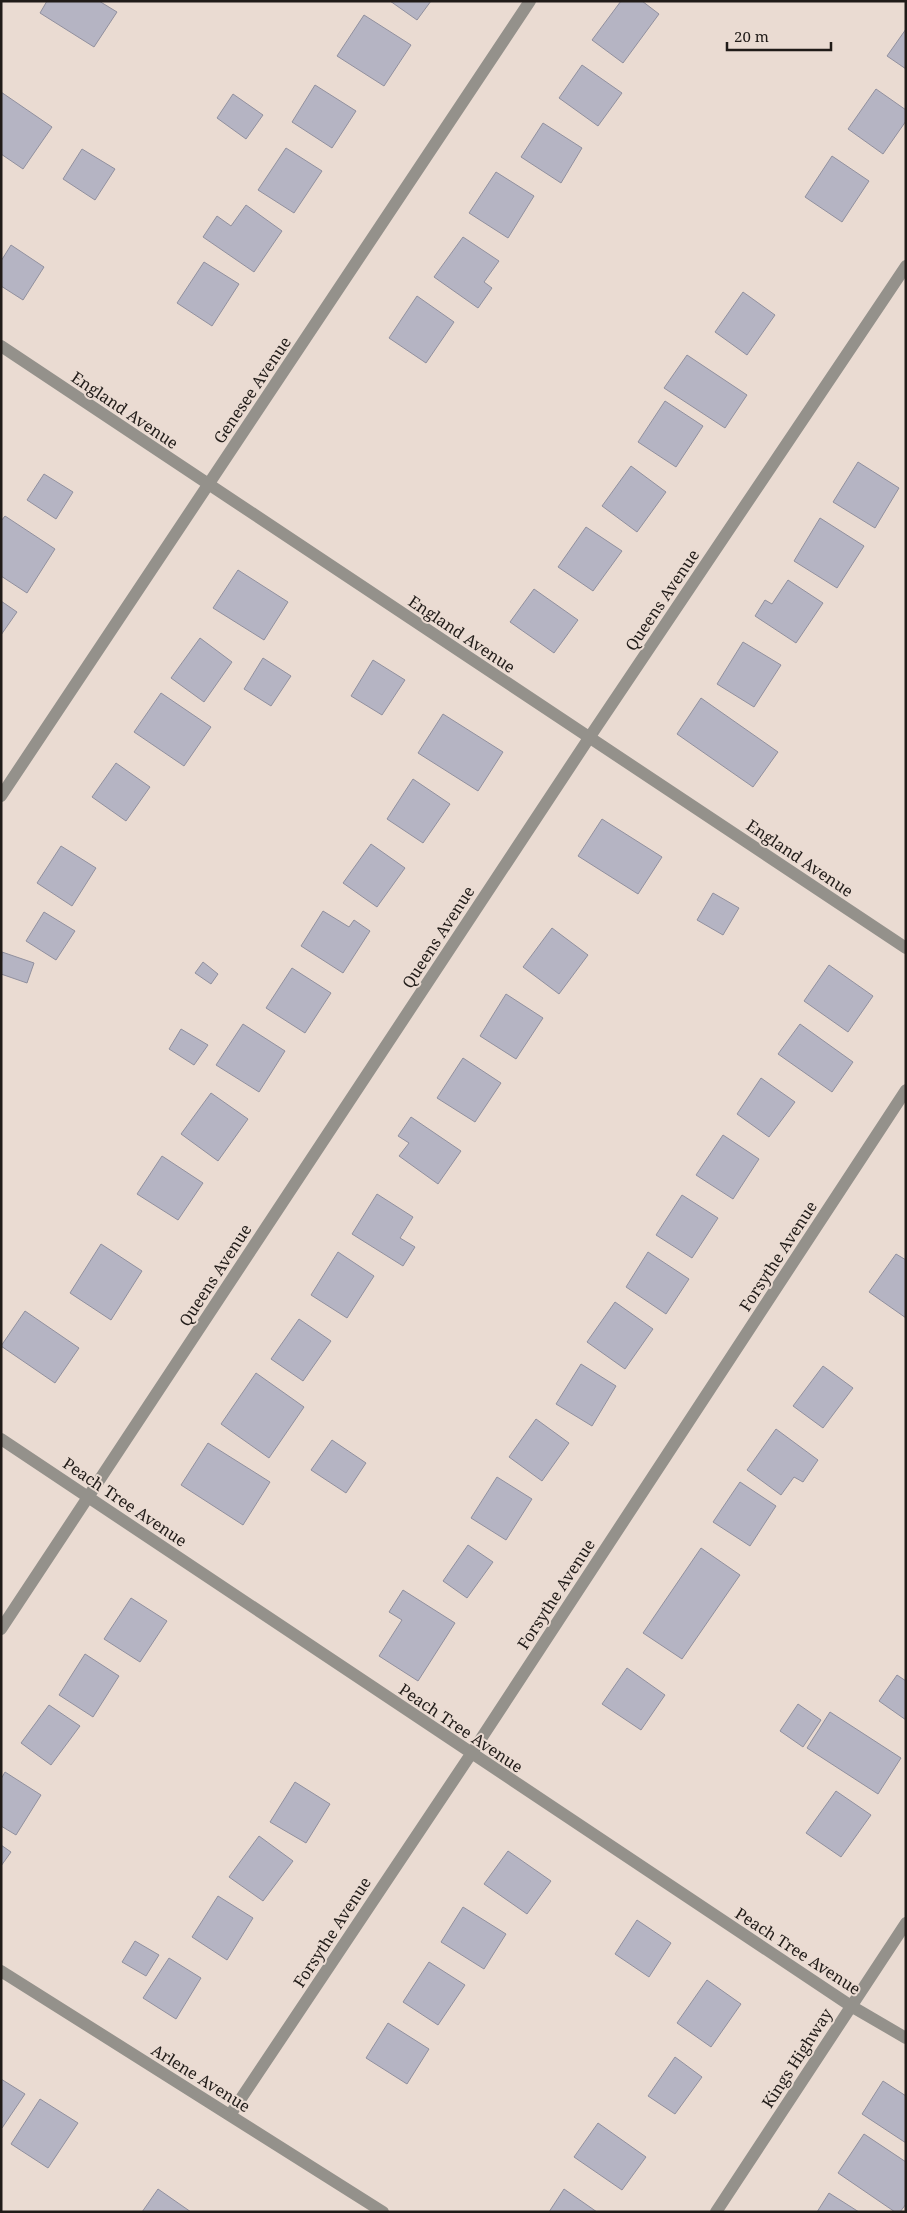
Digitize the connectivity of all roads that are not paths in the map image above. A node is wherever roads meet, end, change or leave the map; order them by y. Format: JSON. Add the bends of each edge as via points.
{"nodes":[{"id":1,"x":530,"y":1,"type":"edge"},
{"id":2,"x":906,"y":266,"type":"edge"},
{"id":3,"x":1,"y":346,"type":"edge"},
{"id":4,"x":208,"y":485,"type":"junction"},
{"id":5,"x":590,"y":738,"type":"junction"},
{"id":6,"x":1,"y":796,"type":"edge"},
{"id":7,"x":906,"y":948,"type":"edge"},
{"id":8,"x":906,"y":1090,"type":"edge"},
{"id":9,"x":1,"y":1439,"type":"edge"},
{"id":10,"x":88,"y":1498,"type":"junction"},
{"id":11,"x":1,"y":1629,"type":"edge"},
{"id":12,"x":471,"y":1754,"type":"junction"},
{"id":13,"x":906,"y":1923,"type":"edge"},
{"id":14,"x":1,"y":1971,"type":"edge"},
{"id":15,"x":851,"y":2006,"type":"junction"},
{"id":16,"x":906,"y":2038,"type":"edge"},
{"id":17,"x":230,"y":2115,"type":"junction"},
{"id":18,"x":382,"y":2212,"type":"edge"},
{"id":19,"x":716,"y":2212,"type":"edge"}],
"edges":[{"from":1,"to":4,"type":"street","name":"Genesee Avenue"},
{"from":2,"to":5,"type":"street","name":"Queens Avenue"},
{"from":3,"to":4,"type":"street","name":"England Avenue"},
{"from":4,"to":5,"type":"street","name":"England Avenue"},
{"from":4,"to":6,"type":"street","name":"Genesee Avenue"},
{"from":5,"to":7,"type":"street","name":"England Avenue"},
{"from":5,"to":10,"type":"street","name":"Queens Avenue"},
{"from":8,"to":12,"type":"street","name":"Forsythe Avenue"},
{"from":9,"to":10,"type":"street","name":"Peach Tree Avenue"},
{"from":10,"to":11,"type":"street","name":"Queens Avenue"},
{"from":10,"to":12,"type":"street","name":"Peach Tree Avenue"},
{"from":12,"to":15,"type":"street","name":"Peach Tree Avenue"},
{"from":12,"to":17,"type":"street","name":"Forsythe Avenue"},
{"from":13,"to":15,"type":"street","name":"Kings Highway"},
{"from":14,"to":17,"type":"street","name":"Arlene Avenue"},
{"from":15,"to":16,"type":"street","name":"Peach Tree Avenue"},
{"from":15,"to":19,"type":"street","name":"Kings Highway"},
{"from":17,"to":18,"type":"street","name":"Arlene Avenue"}]}
